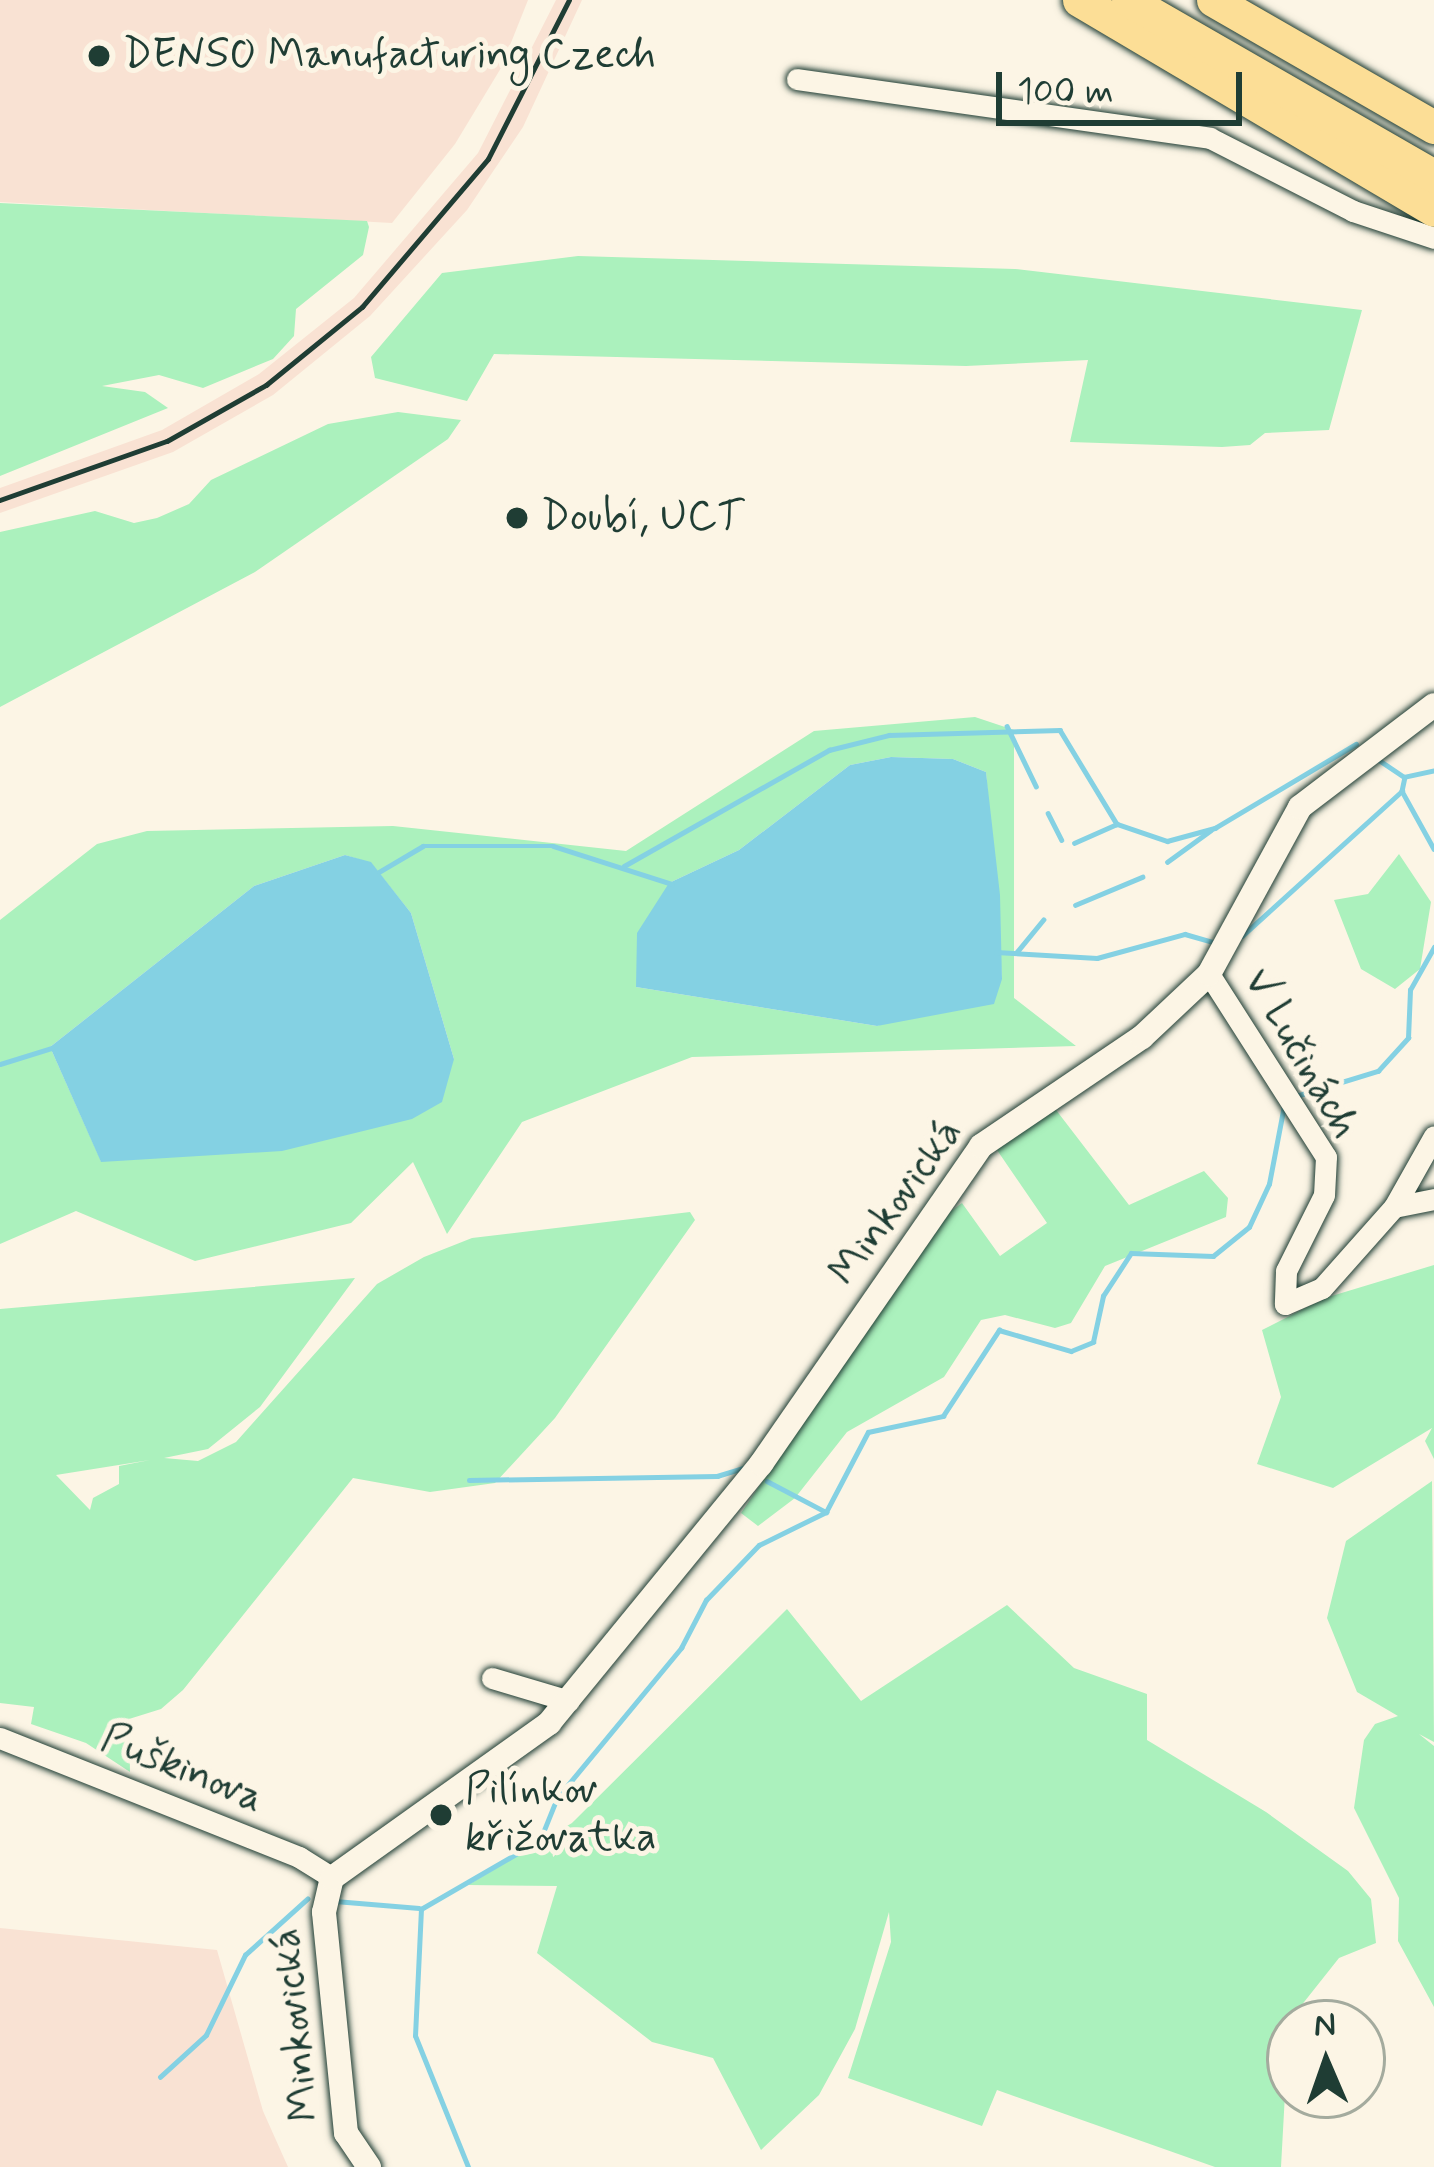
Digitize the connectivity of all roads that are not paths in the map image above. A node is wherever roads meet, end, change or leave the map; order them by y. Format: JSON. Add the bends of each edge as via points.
{"nodes":[{"id":1,"x":1079,"y":0,"type":"edge"},
{"id":2,"x":1128,"y":0,"type":"edge"},
{"id":3,"x":1213,"y":0,"type":"edge"},
{"id":4,"x":797,"y":79,"type":"dead end"},
{"id":5,"x":1434,"y":127,"type":"edge"},
{"id":6,"x":1434,"y":176,"type":"edge"},
{"id":7,"x":1434,"y":210,"type":"edge"},
{"id":8,"x":1434,"y":238,"type":"edge"},
{"id":9,"x":1434,"y":705,"type":"edge"},
{"id":10,"x":1209,"y":974,"type":"junction"},
{"id":11,"x":1434,"y":1136,"type":"edge"},
{"id":12,"x":1434,"y":1198,"type":"edge"},
{"id":13,"x":1394,"y":1207,"type":"junction"},
{"id":14,"x":492,"y":1678,"type":"dead end"},
{"id":15,"x":569,"y":1701,"type":"junction"},
{"id":16,"x":0,"y":1738,"type":"edge"},
{"id":17,"x":332,"y":1878,"type":"junction"},
{"id":18,"x":369,"y":2167,"type":"edge"}],
"edges":[{"from":1,"to":7,"type":"highway"},
{"from":2,"to":6,"type":"highway"},
{"from":3,"to":5,"type":"highway"},
{"from":4,"to":8,"type":"street","via":[[1210,138],[1339,205]]},
{"from":9,"to":10,"type":"street","name":"Minkovická","via":[[1300,807]]},
{"from":10,"to":13,"type":"street","name":"V Lučinách","via":[[1325,1157],[1324,1195],[1286,1271],[1286,1304],[1322,1288]]},
{"from":10,"to":15,"type":"street","name":"Minkovická","via":[[1142,1037],[981,1146],[761,1464]]},
{"from":11,"to":13,"type":"street","name":"V Lučinách"},
{"from":12,"to":13,"type":"street"},
{"from":14,"to":15,"type":"street"},
{"from":15,"to":17,"type":"street","name":"Minkovická","via":[[527,1744]]},
{"from":16,"to":17,"type":"street","name":"Puškinova","via":[[299,1857]]},
{"from":17,"to":18,"type":"street","name":"Minkovická","via":[[324,1912],[346,2133]]}]}
